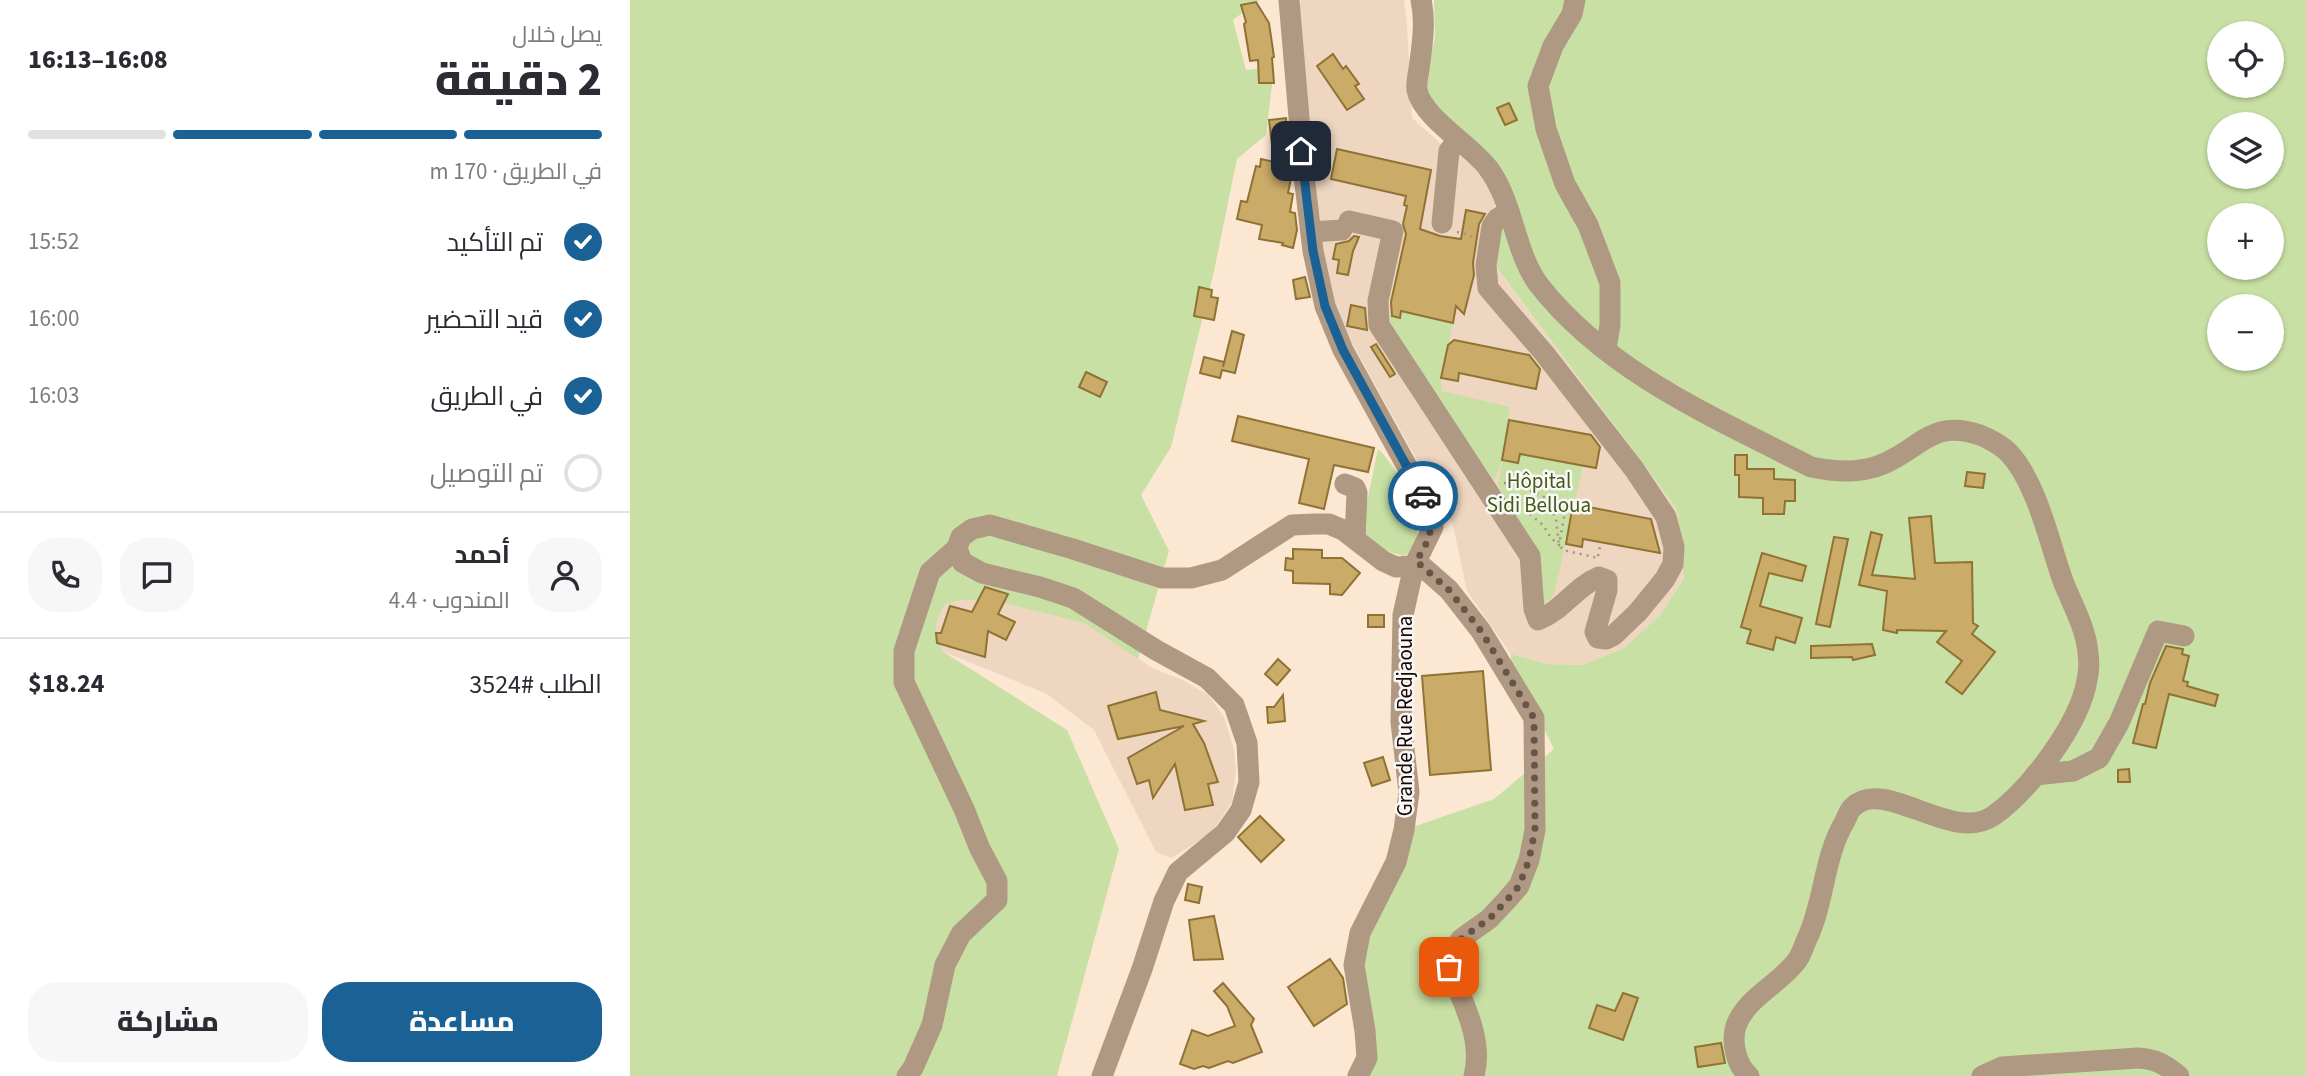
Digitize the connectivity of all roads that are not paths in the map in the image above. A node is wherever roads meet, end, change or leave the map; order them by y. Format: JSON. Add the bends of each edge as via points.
{"nodes":[{"id":1,"x":1289,"y":0,"type":"edge"},
{"id":2,"x":1421,"y":0,"type":"edge"},
{"id":3,"x":1575,"y":0,"type":"edge"},
{"id":4,"x":1458,"y":140,"type":"junction"},
{"id":5,"x":1509,"y":211,"type":"junction"},
{"id":6,"x":1447,"y":227,"type":"road end"},
{"id":7,"x":1311,"y":232,"type":"junction"},
{"id":8,"x":1606,"y":349,"type":"junction"},
{"id":9,"x":1345,"y":484,"type":"dead end"},
{"id":10,"x":1355,"y":538,"type":"junction"},
{"id":11,"x":957,"y":548,"type":"junction"},
{"id":12,"x":1415,"y":564,"type":"junction"},
{"id":13,"x":2184,"y":636,"type":"dead end"},
{"id":14,"x":2035,"y":775,"type":"junction"},
{"id":15,"x":907,"y":1076,"type":"edge"},
{"id":16,"x":1102,"y":1076,"type":"edge"},
{"id":17,"x":1358,"y":1076,"type":"edge"},
{"id":18,"x":1474,"y":1076,"type":"edge"},
{"id":19,"x":1749,"y":1076,"type":"edge"},
{"id":20,"x":1982,"y":1076,"type":"edge"},
{"id":21,"x":2179,"y":1076,"type":"edge"}],
"edges":[{"from":1,"to":7,"type":"street","name":"Grande Rue Redjaouna"},
{"from":2,"to":4,"type":"street","via":[[1424,28],[1417,90],[1426,107]]},
{"from":3,"to":8,"type":"street","via":[[1538,86],[1561,173],[1588,225],[1610,283]]},
{"from":4,"to":5,"type":"street","via":[[1488,167]]},
{"from":4,"to":6,"type":"street","via":[[1449,151]]},
{"from":5,"to":7,"type":"street","via":[[1492,226],[1488,288],[1634,469],[1667,517],[1674,547],[1665,579],[1638,612],[1606,639],[1595,632],[1607,590],[1606,580],[1599,577],[1550,616],[1538,620],[1530,556],[1379,325],[1378,302],[1393,231],[1345,225]]},
{"from":5,"to":8,"type":"street","via":[[1538,283]]},
{"from":7,"to":12,"type":"street","name":"Grande Rue Redjaouna","via":[[1325,306],[1343,350],[1432,516],[1433,527]]},
{"from":8,"to":14,"type":"street","via":[[1674,396],[1811,467],[1858,471],[1894,459],[1938,432],[1980,435],[2007,451],[2040,511],[2088,653],[2087,681],[2071,723]]},
{"from":9,"to":10,"type":"street","via":[[1357,493]]},
{"from":10,"to":11,"type":"street","via":[[1329,524],[1292,525],[1222,570],[1191,578],[1162,578],[990,525],[972,529],[961,537]]},
{"from":10,"to":12,"type":"street","via":[[1395,567]]},
{"from":11,"to":15,"type":"street","via":[[930,572],[904,651],[903,675],[997,881],[997,900],[961,934],[945,964],[932,1025]]},
{"from":11,"to":16,"type":"street","via":[[962,562],[982,573],[1073,597],[1207,678],[1234,705],[1247,743],[1249,782],[1241,810],[1225,833],[1178,872]]},
{"from":12,"to":17,"type":"street","name":"Grande Rue Redjaouna","via":[[1403,615],[1401,657],[1401,722],[1409,792],[1396,862],[1360,933],[1354,965],[1367,1058]]},
{"from":12,"to":18,"type":"street","via":[[1449,590],[1481,631],[1534,718],[1535,830],[1529,860],[1519,886],[1489,919],[1461,939],[1450,955],[1449,967],[1474,1037]]},
{"from":13,"to":14,"type":"street","via":[[2158,631],[2099,758],[2073,771]]},
{"from":14,"to":19,"type":"street","via":[[1999,811],[1973,823],[1869,798],[1853,807],[1832,847],[1817,918],[1798,960],[1737,1023],[1734,1043]]},
{"from":20,"to":21,"type":"street","via":[[2002,1067],[2138,1058],[2164,1064]]}]}
